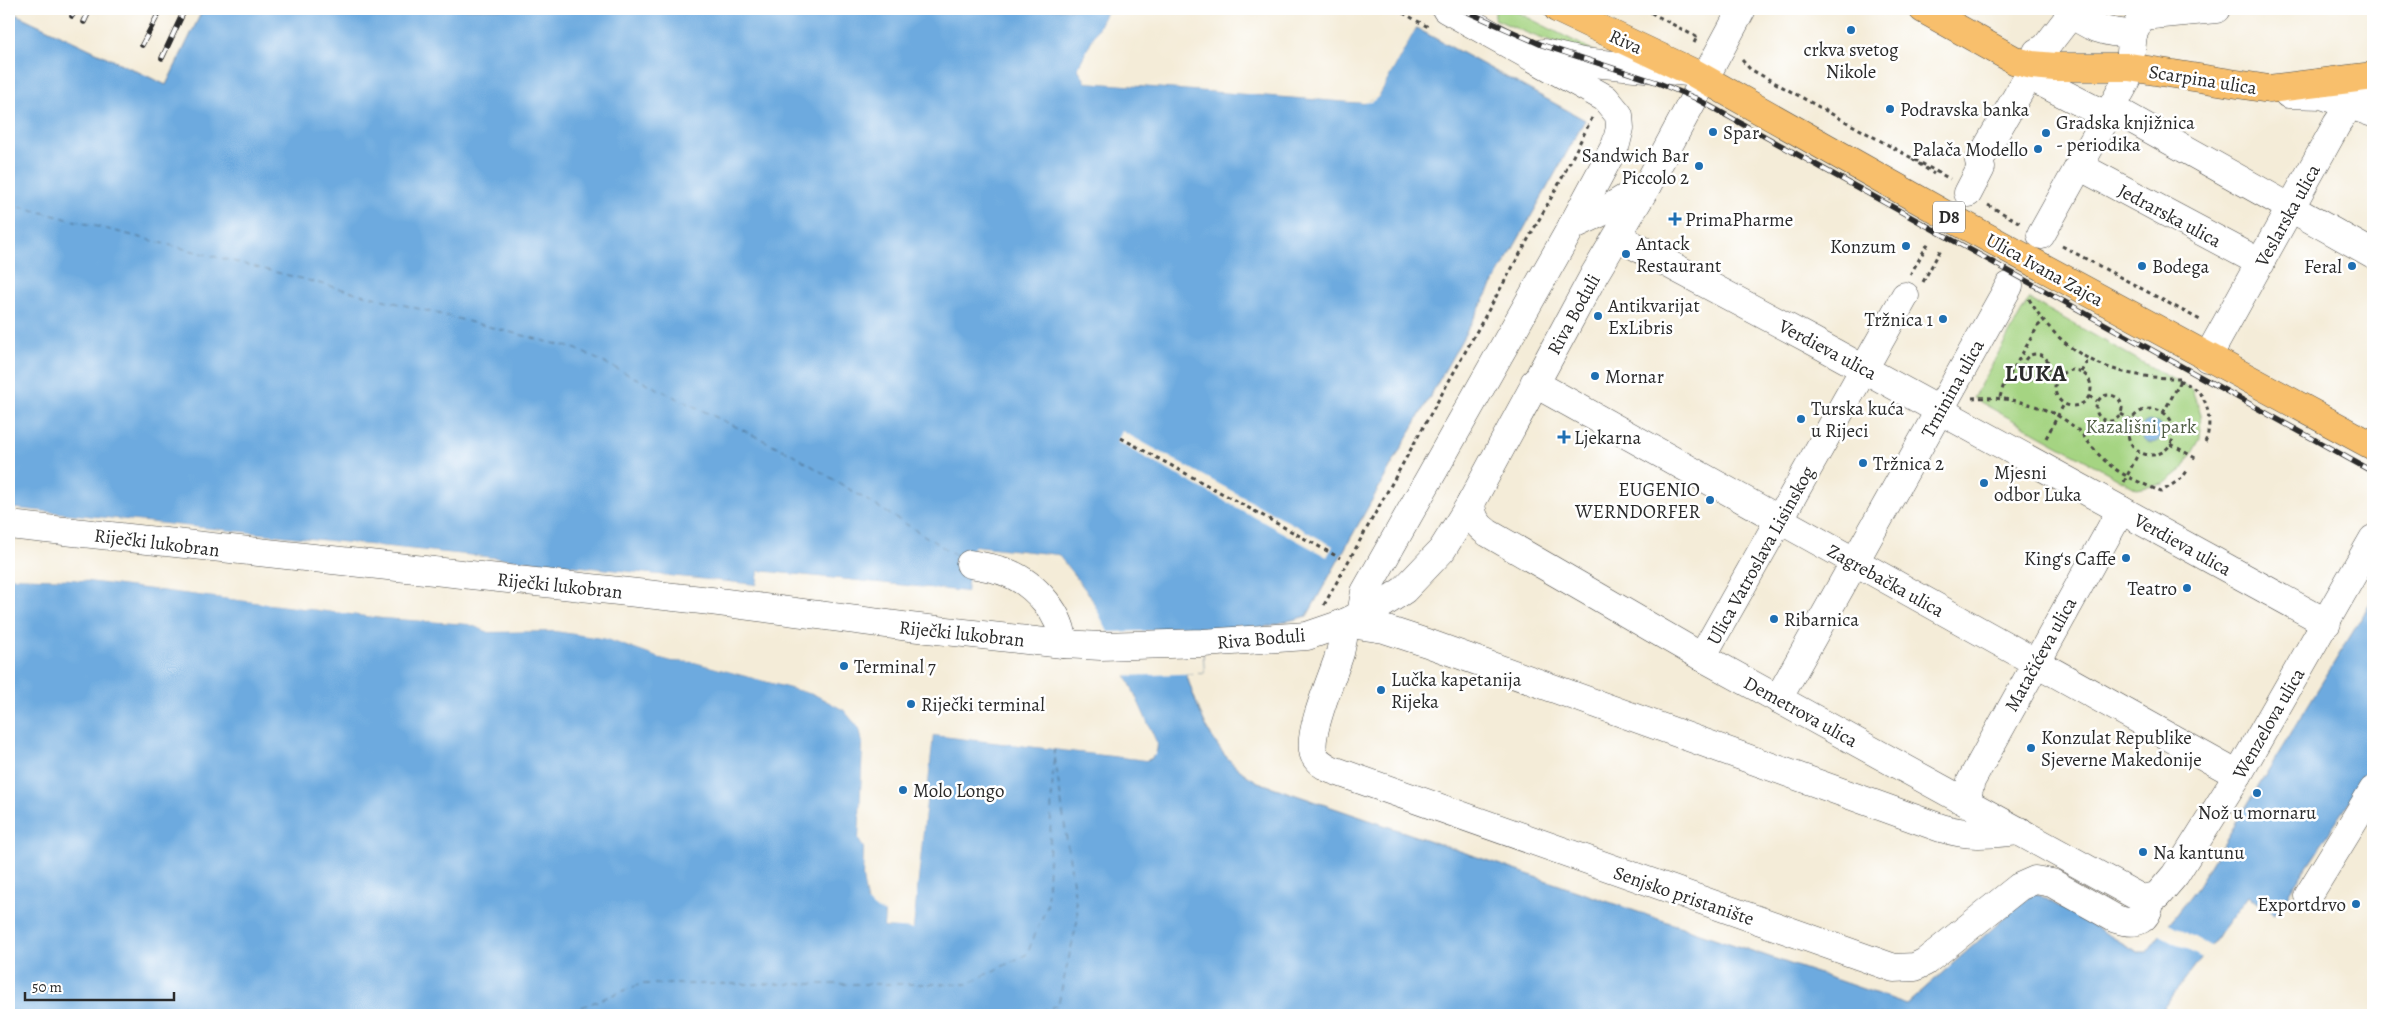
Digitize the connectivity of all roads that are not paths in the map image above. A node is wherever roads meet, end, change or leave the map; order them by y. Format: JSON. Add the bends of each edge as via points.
{"nodes":[{"id":1,"x":1558,"y":9,"type":"edge"},
{"id":2,"x":1742,"y":9,"type":"edge"},
{"id":3,"x":1923,"y":9,"type":"edge"},
{"id":4,"x":2216,"y":9,"type":"edge"},
{"id":5,"x":2070,"y":11,"type":"edge"},
{"id":6,"x":1442,"y":20,"type":"edge"},
{"id":7,"x":1501,"y":40,"type":"junction"},
{"id":8,"x":2031,"y":63,"type":"junction"},
{"id":9,"x":1699,"y":76,"type":"junction"},
{"id":10,"x":2373,"y":77,"type":"edge"},
{"id":11,"x":2126,"y":80,"type":"edge"},
{"id":12,"x":2264,"y":88,"type":"junction"},
{"id":13,"x":2362,"y":109,"type":"edge"},
{"id":14,"x":2079,"y":166,"type":"junction"},
{"id":15,"x":1648,"y":184,"type":"junction"},
{"id":16,"x":1968,"y":193,"type":"dead end"},
{"id":17,"x":2290,"y":208,"type":"junction"},
{"id":18,"x":1572,"y":226,"type":"junction"},
{"id":19,"x":2041,"y":235,"type":"dead end"},
{"id":20,"x":1618,"y":237,"type":"junction"},
{"id":21,"x":2373,"y":254,"type":"edge"},
{"id":22,"x":2261,"y":263,"type":"junction"},
{"id":23,"x":2019,"y":293,"type":"road end"},
{"id":24,"x":1905,"y":296,"type":"road end"},
{"id":25,"x":2207,"y":358,"type":"junction"},
{"id":26,"x":1865,"y":369,"type":"junction"},
{"id":27,"x":1534,"y":383,"type":"junction"},
{"id":28,"x":1940,"y":410,"type":"junction"},
{"id":29,"x":2373,"y":446,"type":"edge"},
{"id":30,"x":1471,"y":502,"type":"junction"},
{"id":31,"x":2121,"y":510,"type":"junction"},
{"id":32,"x":1780,"y":520,"type":"junction"},
{"id":33,"x":9,"y":525,"type":"edge"},
{"id":34,"x":1488,"y":533,"type":"junction"},
{"id":35,"x":2373,"y":539,"type":"edge"},
{"id":36,"x":1442,"y":550,"type":"junction"},
{"id":37,"x":1855,"y":563,"type":"junction"},
{"id":38,"x":970,"y":564,"type":"dead end"},
{"id":39,"x":1404,"y":590,"type":"junction"},
{"id":40,"x":1342,"y":617,"type":"junction"},
{"id":41,"x":2326,"y":623,"type":"junction"},
{"id":42,"x":1408,"y":637,"type":"junction"},
{"id":43,"x":1064,"y":644,"type":"junction"},
{"id":44,"x":1110,"y":646,"type":"joint"},
{"id":45,"x":1702,"y":657,"type":"junction"},
{"id":46,"x":2035,"y":662,"type":"junction"},
{"id":47,"x":1778,"y":699,"type":"junction"},
{"id":48,"x":2238,"y":775,"type":"junction"},
{"id":49,"x":2373,"y":790,"type":"edge"},
{"id":50,"x":1966,"y":801,"type":"junction"},
{"id":51,"x":2020,"y":832,"type":"junction"},
{"id":52,"x":2308,"y":896,"type":"dead end"},
{"id":53,"x":2151,"y":898,"type":"junction"}],
"edges":[{"from":1,"to":9,"type":"main road","name":"Riva","number":"D8"},
{"from":2,"to":9,"type":"street","name":"Riva Boduli"},
{"from":3,"to":8,"type":"main road","name":"Scarpina ulica","via":[[2016,61]]},
{"from":4,"to":11,"type":"street"},
{"from":5,"to":8,"type":"street"},
{"from":5,"to":11,"type":"street","via":[[2094,28],[2115,33]]},
{"from":6,"to":7,"type":"street"},
{"from":7,"to":9,"type":"street","via":[[1582,62]]},
{"from":7,"to":18,"type":"street","via":[[1605,98],[1619,115],[1616,144]]},
{"from":8,"to":11,"type":"street"},
{"from":8,"to":12,"type":"main road","name":"Scarpina ulica","via":[[2129,67]]},
{"from":8,"to":16,"type":"street","via":[[1979,161],[1981,168]]},
{"from":9,"to":15,"type":"street","name":"Riva Boduli"},
{"from":9,"to":25,"type":"main road","name":"Ulica Ivana Zajca","number":"D8"},
{"from":10,"to":12,"type":"main road","name":"Scarpina ulica"},
{"from":10,"to":13,"type":"street","name":"Veslarska ulica","via":[[2364,85]]},
{"from":11,"to":14,"type":"street"},
{"from":11,"to":17,"type":"street"},
{"from":12,"to":13,"type":"street","via":[[2288,94],[2322,95]]},
{"from":13,"to":17,"type":"street","name":"Veslarska ulica"},
{"from":14,"to":19,"type":"street"},
{"from":14,"to":22,"type":"street","name":"Jedrarska ulica"},
{"from":15,"to":18,"type":"street"},
{"from":15,"to":20,"type":"street","name":"Riva Boduli"},
{"from":17,"to":21,"type":"street"},
{"from":17,"to":22,"type":"street","name":"Veslarska ulica"},
{"from":18,"to":40,"type":"street","via":[[1365,592]]},
{"from":20,"to":26,"type":"street","name":"Verdieva ulica"},
{"from":20,"to":27,"type":"street","name":"Riva Boduli"},
{"from":22,"to":25,"type":"street","name":"Veslarska ulica"},
{"from":23,"to":28,"type":"street","name":"Trninina ulica"},
{"from":24,"to":26,"type":"street","name":"Ulica Vatroslava Lisinskog"},
{"from":25,"to":29,"type":"main road","name":"Ulica Ivana Zajca","number":"D8"},
{"from":26,"to":28,"type":"street","name":"Verdieva ulica"},
{"from":26,"to":32,"type":"street","name":"Ulica Vatroslava Lisinskog"},
{"from":27,"to":30,"type":"street","name":"Riva Boduli"},
{"from":27,"to":32,"type":"street","name":"Zagrebačka ulica"},
{"from":28,"to":31,"type":"street","name":"Verdieva ulica"},
{"from":28,"to":37,"type":"street","name":"Trninina ulica"},
{"from":30,"to":34,"type":"street","name":"Demetrova ulica","via":[[1474,520]]},
{"from":30,"to":36,"type":"street","name":"Riva Boduli"},
{"from":31,"to":41,"type":"street","name":"Verdieva ulica"},
{"from":31,"to":46,"type":"street","name":"Matačićeva ulica"},
{"from":32,"to":37,"type":"street","name":"Zagrebačka ulica"},
{"from":32,"to":45,"type":"street","name":"Ulica Vatroslava Lisinskog"},
{"from":33,"to":43,"type":"street","name":"Riječki lukobran","via":[[711,601]]},
{"from":34,"to":36,"type":"street","name":"Riva Boduli","via":[[1473,535]]},
{"from":34,"to":45,"type":"street","name":"Demetrova ulica"},
{"from":35,"to":41,"type":"street","name":"Wenzelova ulica"},
{"from":36,"to":39,"type":"street","name":"Riva Boduli"},
{"from":37,"to":46,"type":"street","name":"Zagrebačka ulica"},
{"from":37,"to":47,"type":"street","name":"Trninina ulica"},
{"from":38,"to":43,"type":"street","via":[[1008,573],[1032,589],[1058,622]]},
{"from":39,"to":40,"type":"street","name":"Riva Boduli"},
{"from":39,"to":42,"type":"street","via":[[1400,618]]},
{"from":40,"to":42,"type":"street"},
{"from":40,"to":44,"type":"street","name":"Riva Boduli","via":[[1307,636]]},
{"from":40,"to":53,"type":"street","name":"Senjsko pristanište","via":[[1340,653],[1313,734],[1316,760],[1330,769],[1894,968],[1915,967],[1925,962],[2019,887],[2035,880],[2052,883],[2127,922],[2144,918]]},
{"from":41,"to":48,"type":"street","name":"Wenzelova ulica"},
{"from":42,"to":51,"type":"street","via":[[1959,834],[1980,836]]},
{"from":43,"to":44,"type":"street","name":"Riječki lukobran"},
{"from":45,"to":47,"type":"street","name":"Demetrova ulica"},
{"from":46,"to":48,"type":"street","name":"Zagrebačka ulica"},
{"from":46,"to":50,"type":"street","name":"Matačićeva ulica","via":[[1971,781]]},
{"from":47,"to":50,"type":"street","name":"Demetrova ulica"},
{"from":48,"to":53,"type":"street","name":"Wenzelova ulica","via":[[2166,888]]},
{"from":49,"to":52,"type":"street"},
{"from":50,"to":51,"type":"street","name":"Demetrova ulica"},
{"from":51,"to":53,"type":"street","name":"Demetrova ulica","via":[[2135,896]]}]}
